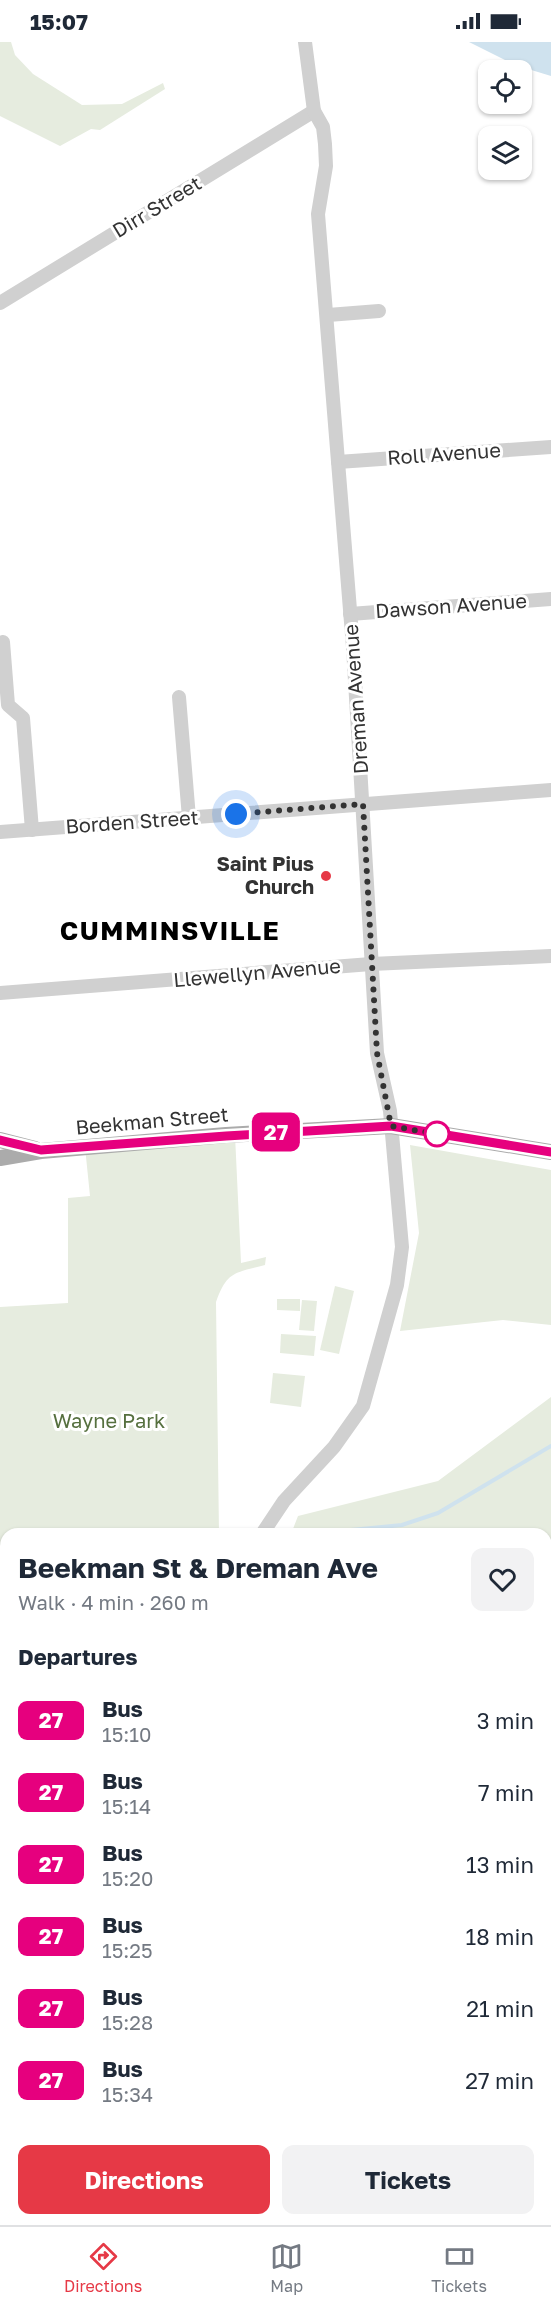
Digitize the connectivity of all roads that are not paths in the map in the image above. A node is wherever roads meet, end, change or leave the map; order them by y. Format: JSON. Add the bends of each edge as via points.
{"nodes":[{"id":1,"x":305,"y":42,"type":"edge"},
{"id":2,"x":314,"y":111,"type":"junction"},
{"id":3,"x":0,"y":303,"type":"edge"},
{"id":4,"x":379,"y":311,"type":"dead end"},
{"id":5,"x":328,"y":315,"type":"junction"},
{"id":6,"x":551,"y":447,"type":"edge"},
{"id":7,"x":338,"y":462,"type":"junction"},
{"id":8,"x":551,"y":599,"type":"edge"},
{"id":9,"x":350,"y":614,"type":"junction"},
{"id":10,"x":3,"y":642,"type":"dead end"},
{"id":11,"x":179,"y":697,"type":"dead end"},
{"id":12,"x":551,"y":790,"type":"edge"},
{"id":13,"x":363,"y":804,"type":"junction"},
{"id":14,"x":189,"y":818,"type":"junction"},
{"id":15,"x":32,"y":830,"type":"junction"},
{"id":16,"x":0,"y":832,"type":"edge"},
{"id":17,"x":551,"y":956,"type":"edge"},
{"id":18,"x":371,"y":964,"type":"junction"},
{"id":19,"x":0,"y":993,"type":"edge"},
{"id":20,"x":391,"y":1126,"type":"junction"},
{"id":21,"x":0,"y":1140,"type":"edge"},
{"id":22,"x":41,"y":1150,"type":"junction"},
{"id":23,"x":551,"y":1152,"type":"edge"},
{"id":24,"x":0,"y":1158,"type":"edge"},
{"id":25,"x":266,"y":1528,"type":"edge"}],
"edges":[{"from":1,"to":2,"type":"street","name":"Dreman Avenue"},
{"from":2,"to":3,"type":"street","name":"Dirr Street"},
{"from":2,"to":5,"type":"street","name":"Dreman Avenue","via":[[326,144],[318,214]]},
{"from":4,"to":5,"type":"street"},
{"from":5,"to":7,"type":"street","name":"Dreman Avenue"},
{"from":6,"to":7,"type":"street","name":"Roll Avenue"},
{"from":7,"to":9,"type":"street","name":"Dreman Avenue"},
{"from":8,"to":9,"type":"street","name":"Dawson Avenue"},
{"from":9,"to":13,"type":"street","name":"Dreman Avenue"},
{"from":10,"to":15,"type":"street","via":[[8,705],[23,718]]},
{"from":11,"to":14,"type":"street"},
{"from":12,"to":13,"type":"street","name":"Borden Street"},
{"from":13,"to":14,"type":"street","name":"Borden Street"},
{"from":13,"to":18,"type":"street","name":"Dreman Avenue"},
{"from":14,"to":15,"type":"street","name":"Borden Street"},
{"from":15,"to":16,"type":"street","name":"Borden Street"},
{"from":17,"to":18,"type":"street","name":"Llewellyn Avenue"},
{"from":18,"to":19,"type":"street","name":"Llewellyn Avenue"},
{"from":18,"to":20,"type":"street","name":"Dreman Avenue","via":[[377,1053]]},
{"from":20,"to":22,"type":"main road","name":"Beekman Street"},
{"from":20,"to":23,"type":"main road","name":"Beekman Street"},
{"from":20,"to":25,"type":"street","name":"Dreman Avenue","via":[[402,1266],[369,1390],[354,1422],[284,1501]]},
{"from":21,"to":22,"type":"main road","name":"Beekman Street"},
{"from":22,"to":24,"type":"main road","name":"Beekman Street"}]}
